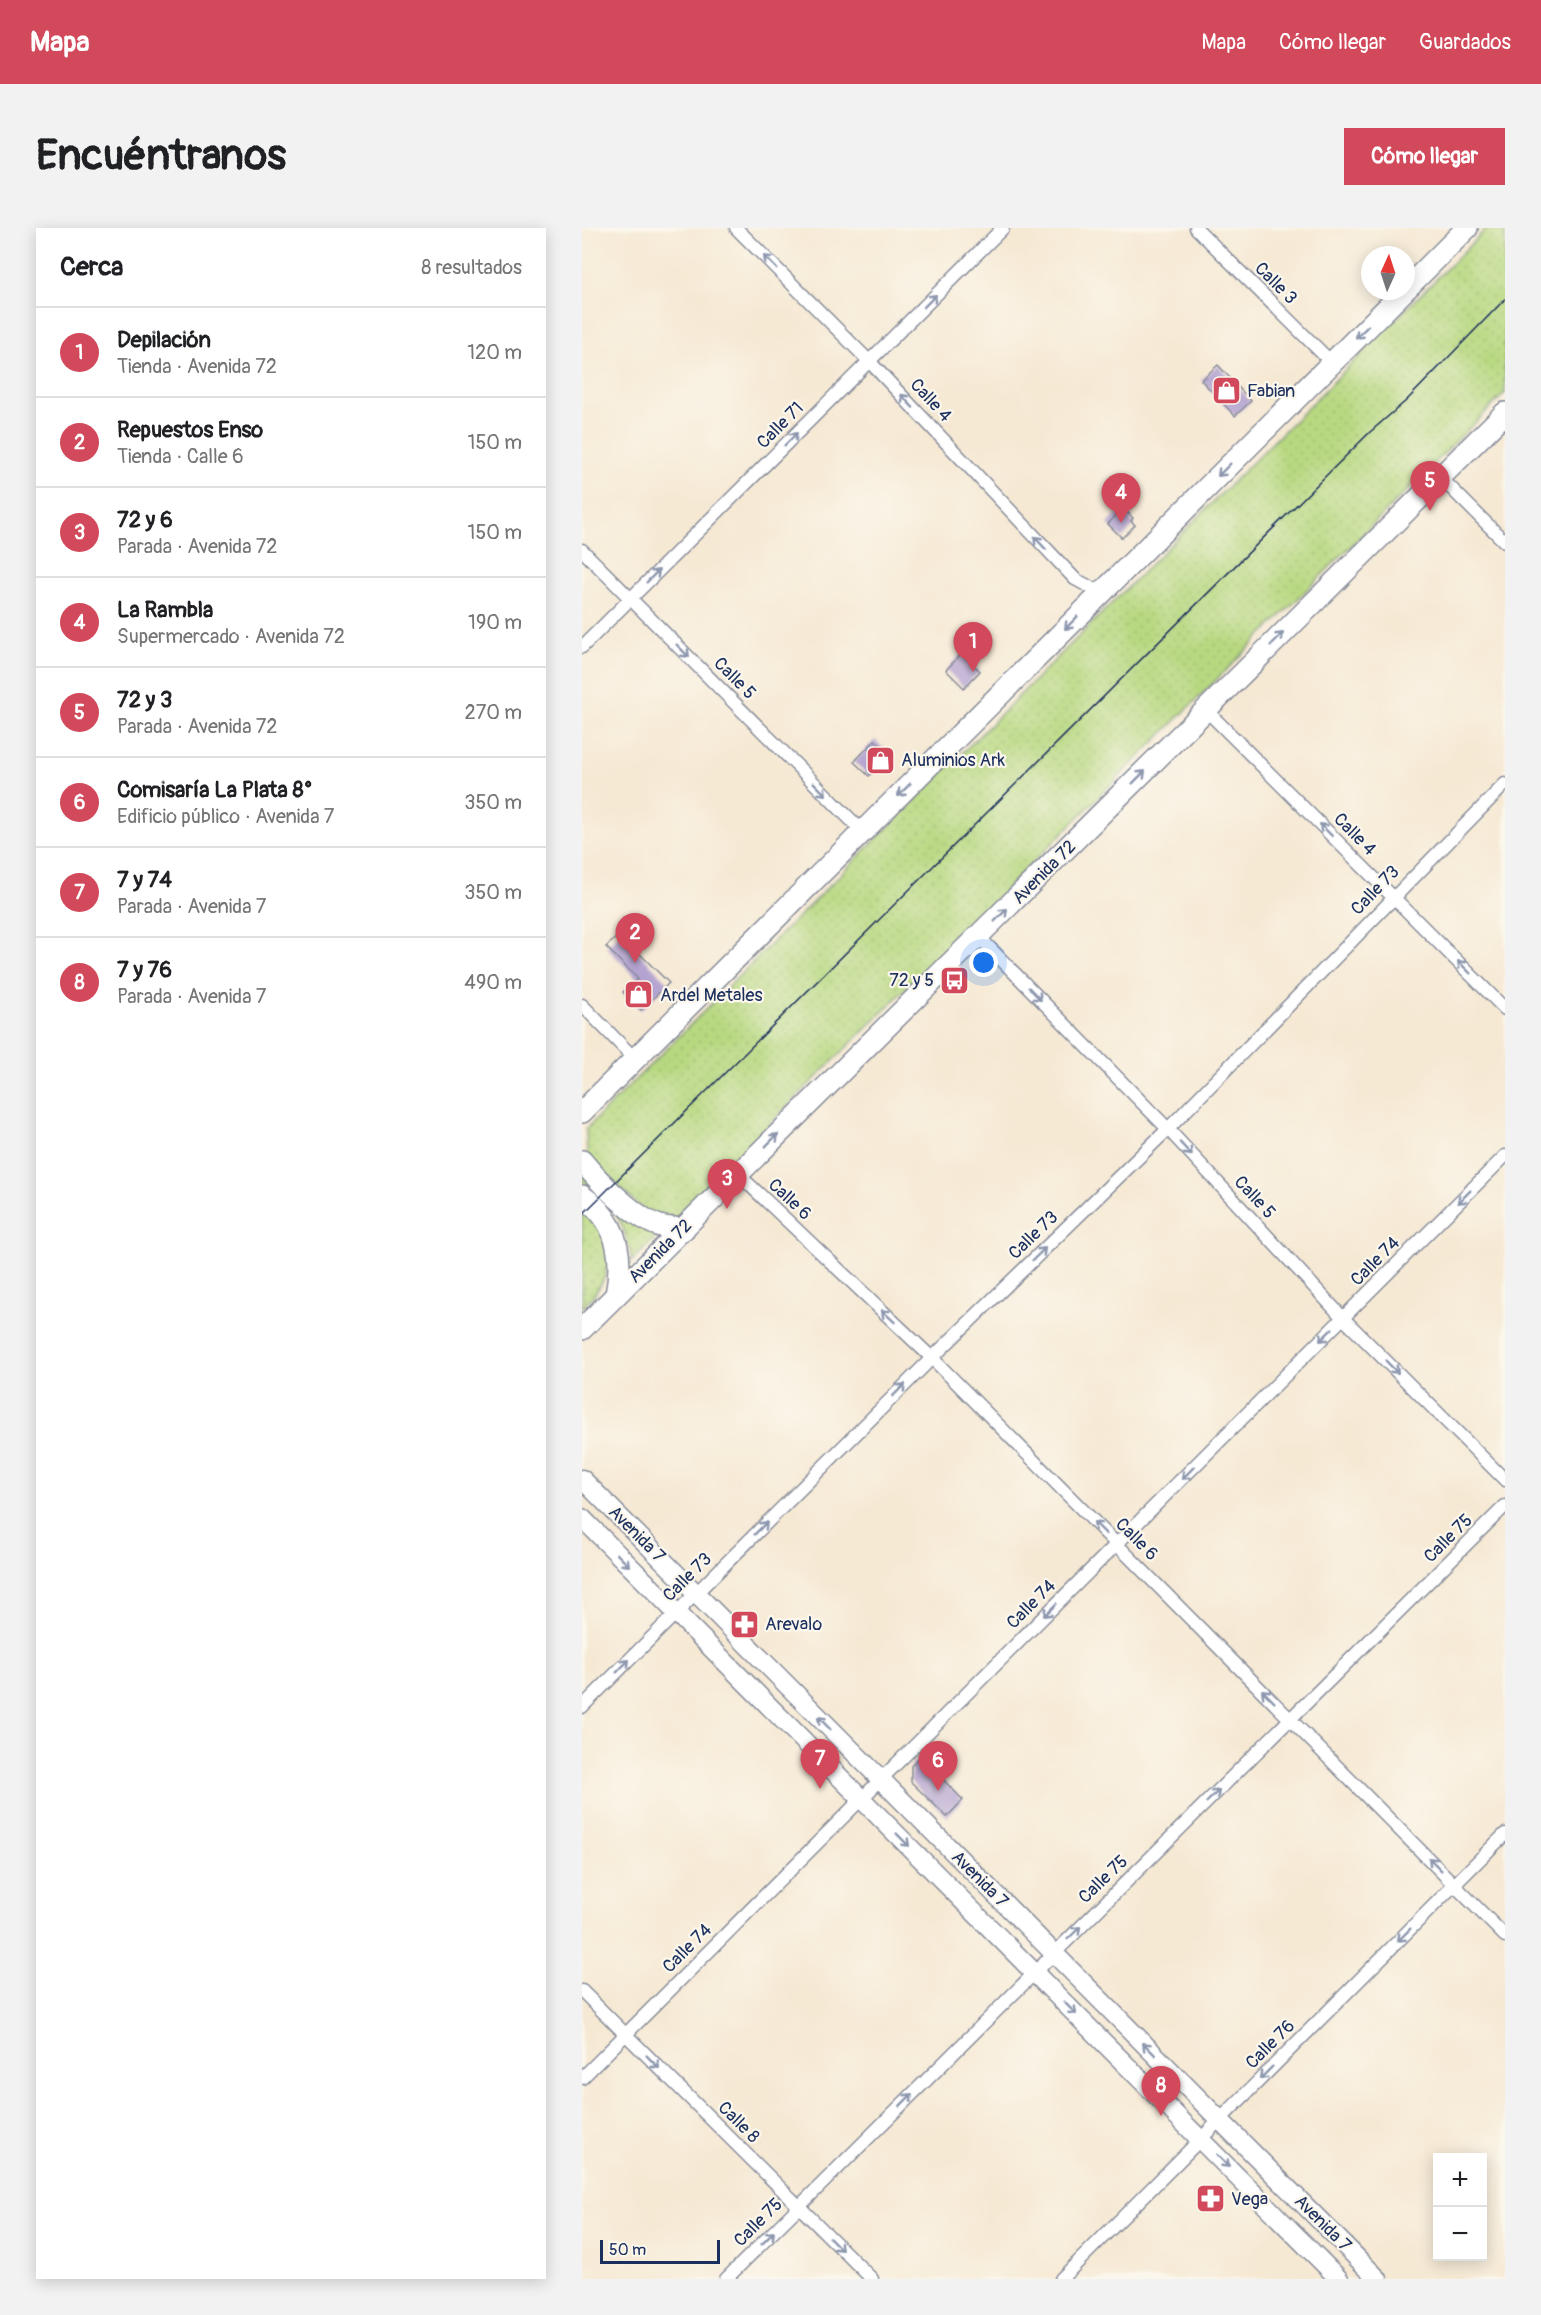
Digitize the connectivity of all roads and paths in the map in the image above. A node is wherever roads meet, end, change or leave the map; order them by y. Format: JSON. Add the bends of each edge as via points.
{"nodes":[{"id":1,"x":736,"y":228,"type":"edge"},
{"id":2,"x":1004,"y":228,"type":"edge"},
{"id":3,"x":1196,"y":228,"type":"edge"},
{"id":4,"x":1467,"y":228,"type":"edge"},
{"id":5,"x":1415,"y":280,"type":"edge"},
{"id":6,"x":1395,"y":300,"type":"edge"},
{"id":7,"x":869,"y":361,"type":"junction"},
{"id":8,"x":1332,"y":363,"type":"junction"},
{"id":9,"x":1505,"y":413,"type":"edge"},
{"id":10,"x":1440,"y":477,"type":"junction"},
{"id":11,"x":1505,"y":542,"type":"edge"},
{"id":12,"x":582,"y":550,"type":"edge"},
{"id":13,"x":1101,"y":593,"type":"junction"},
{"id":14,"x":631,"y":599,"type":"junction"},
{"id":15,"x":582,"y":647,"type":"edge"},
{"id":16,"x":1206,"y":710,"type":"junction"},
{"id":17,"x":1505,"y":784,"type":"edge"},
{"id":18,"x":863,"y":832,"type":"junction"},
{"id":19,"x":1393,"y":897,"type":"junction"},
{"id":20,"x":979,"y":937,"type":"junction"},
{"id":21,"x":582,"y":1005,"type":"edge"},
{"id":22,"x":1505,"y":1009,"type":"edge"},
{"id":23,"x":636,"y":1059,"type":"junction"},
{"id":24,"x":582,"y":1112,"type":"edge"},
{"id":25,"x":1168,"y":1129,"type":"junction"},
{"id":26,"x":1505,"y":1156,"type":"edge"},
{"id":27,"x":582,"y":1161,"type":"edge"},
{"id":28,"x":738,"y":1174,"type":"junction"},
{"id":29,"x":582,"y":1196,"type":"edge"},
{"id":30,"x":684,"y":1229,"type":"junction"},
{"id":31,"x":616,"y":1295,"type":"junction"},
{"id":32,"x":1343,"y":1318,"type":"junction"},
{"id":33,"x":582,"y":1329,"type":"edge"},
{"id":34,"x":932,"y":1358,"type":"junction"},
{"id":35,"x":582,"y":1479,"type":"edge"},
{"id":36,"x":1505,"y":1480,"type":"edge"},
{"id":37,"x":1505,"y":1506,"type":"edge"},
{"id":38,"x":582,"y":1518,"type":"edge"},
{"id":39,"x":1116,"y":1544,"type":"junction"},
{"id":40,"x":696,"y":1594,"type":"junction"},
{"id":41,"x":676,"y":1613,"type":"junction"},
{"id":42,"x":582,"y":1707,"type":"edge"},
{"id":43,"x":1291,"y":1719,"type":"junction"},
{"id":44,"x":880,"y":1780,"type":"junction"},
{"id":45,"x":861,"y":1798,"type":"junction"},
{"id":46,"x":1505,"y":1834,"type":"edge"},
{"id":47,"x":1454,"y":1884,"type":"junction"},
{"id":48,"x":1505,"y":1936,"type":"edge"},
{"id":49,"x":1054,"y":1953,"type":"junction"},
{"id":50,"x":1034,"y":1972,"type":"junction"},
{"id":51,"x":582,"y":1991,"type":"edge"},
{"id":52,"x":625,"y":2034,"type":"junction"},
{"id":53,"x":582,"y":2078,"type":"edge"},
{"id":54,"x":1219,"y":2120,"type":"junction"},
{"id":55,"x":1201,"y":2139,"type":"junction"},
{"id":56,"x":799,"y":2207,"type":"junction"},
{"id":57,"x":1373,"y":2277,"type":"edge"},
{"id":58,"x":726,"y":2279,"type":"edge"},
{"id":59,"x":872,"y":2279,"type":"edge"},
{"id":60,"x":1061,"y":2279,"type":"edge"},
{"id":61,"x":1339,"y":2279,"type":"edge"}],
"edges":[{"from":7,"to":1,"type":"street","name":"Calle 4","one_way":true},
{"from":7,"to":2,"type":"street","name":"Calle 71","one_way":true},
{"from":3,"to":8,"type":"street","name":"Calle 3"},
{"from":4,"to":5,"type":"highway"},
{"from":6,"to":8,"type":"highway","one_way":true},
{"from":13,"to":7,"type":"street","name":"Calle 4","one_way":true,"via":[[1074,579]]},
{"from":14,"to":7,"type":"street","name":"Calle 71","one_way":true},
{"from":8,"to":13,"type":"highway","one_way":true},
{"from":9,"to":10,"type":"highway","name":"Avenida 72"},
{"from":10,"to":11,"type":"street"},
{"from":16,"to":10,"type":"highway","name":"Avenida 72","one_way":true},
{"from":12,"to":14,"type":"street","name":"Calle 5"},
{"from":13,"to":18,"type":"highway","one_way":true},
{"from":14,"to":15,"type":"street","name":"Calle 71"},
{"from":14,"to":18,"type":"street","name":"Calle 5","one_way":true},
{"from":19,"to":16,"type":"street","name":"Calle 4","one_way":true},
{"from":20,"to":16,"type":"highway","name":"Avenida 72","one_way":true},
{"from":17,"to":19,"type":"street","name":"Calle 73"},
{"from":18,"to":23,"type":"highway"},
{"from":22,"to":19,"type":"street","name":"Calle 4","one_way":true},
{"from":19,"to":25,"type":"street","name":"Calle 73"},
{"from":20,"to":25,"type":"street","name":"Calle 5","one_way":true},
{"from":28,"to":20,"type":"highway","name":"Avenida 72","one_way":true},
{"from":21,"to":23,"type":"street"},
{"from":23,"to":24,"type":"highway"},
{"from":25,"to":32,"type":"street","name":"Calle 5","one_way":true},
{"from":34,"to":25,"type":"street","name":"Calle 73","one_way":true},
{"from":26,"to":32,"type":"street","name":"Calle 74","one_way":true},
{"from":27,"to":30,"type":"highway","via":[[645,1219],[660,1226]]},
{"from":28,"to":30,"type":"highway","name":"Avenida 72"},
{"from":34,"to":28,"type":"street","name":"Calle 6","one_way":true},
{"from":29,"to":31,"type":"highway","via":[[609,1223],[619,1246],[621,1270]]},
{"from":30,"to":31,"type":"highway","name":"Avenida 72"},
{"from":31,"to":33,"type":"highway","name":"Avenida 72"},
{"from":32,"to":36,"type":"street","name":"Calle 5","one_way":true},
{"from":32,"to":39,"type":"street","name":"Calle 74","one_way":true},
{"from":39,"to":34,"type":"street","name":"Calle 6","one_way":true},
{"from":40,"to":34,"type":"street","name":"Calle 73","one_way":true},
{"from":35,"to":40,"type":"main road","name":"Avenida 7"},
{"from":37,"to":43,"type":"street","name":"Calle 75"},
{"from":38,"to":41,"type":"main road","name":"Avenida 7","one_way":true},
{"from":43,"to":39,"type":"street","name":"Calle 6","one_way":true},
{"from":39,"to":44,"type":"street","name":"Calle 74","one_way":true},
{"from":40,"to":41,"type":"street","name":"Calle 73"},
{"from":44,"to":40,"type":"main road","name":"Avenida 7","one_way":true},
{"from":42,"to":41,"type":"street","name":"Calle 73","one_way":true},
{"from":41,"to":45,"type":"main road","name":"Avenida 7"},
{"from":47,"to":43,"type":"street","name":"Calle 6","one_way":true},
{"from":49,"to":43,"type":"street","name":"Calle 75","one_way":true},
{"from":44,"to":45,"type":"street","name":"Calle 74"},
{"from":44,"to":49,"type":"main road","name":"Avenida 7"},
{"from":45,"to":50,"type":"main road","name":"Avenida 7","one_way":true},
{"from":45,"to":52,"type":"street","name":"Calle 74"},
{"from":46,"to":47,"type":"street","name":"Calle 76"},
{"from":47,"to":48,"type":"street","name":"Calle 6"},
{"from":47,"to":54,"type":"street","name":"Calle 76","one_way":true},
{"from":49,"to":50,"type":"street","name":"Calle 75"},
{"from":54,"to":49,"type":"main road","name":"Avenida 7","one_way":true},
{"from":50,"to":55,"type":"main road","name":"Avenida 7","one_way":true},
{"from":56,"to":50,"type":"street","name":"Calle 75","one_way":true},
{"from":51,"to":52,"type":"street","name":"Calle 8"},
{"from":52,"to":53,"type":"street","name":"Calle 74"},
{"from":52,"to":56,"type":"street","name":"Calle 8","one_way":true},
{"from":54,"to":55,"type":"street","name":"Calle 76"},
{"from":54,"to":57,"type":"main road","name":"Avenida 7"},
{"from":55,"to":60,"type":"street","name":"Calle 76"},
{"from":55,"to":61,"type":"main road","name":"Avenida 7","one_way":true},
{"from":58,"to":56,"type":"street","name":"Calle 75","one_way":true},
{"from":56,"to":59,"type":"street","name":"Calle 8","one_way":true}]}
